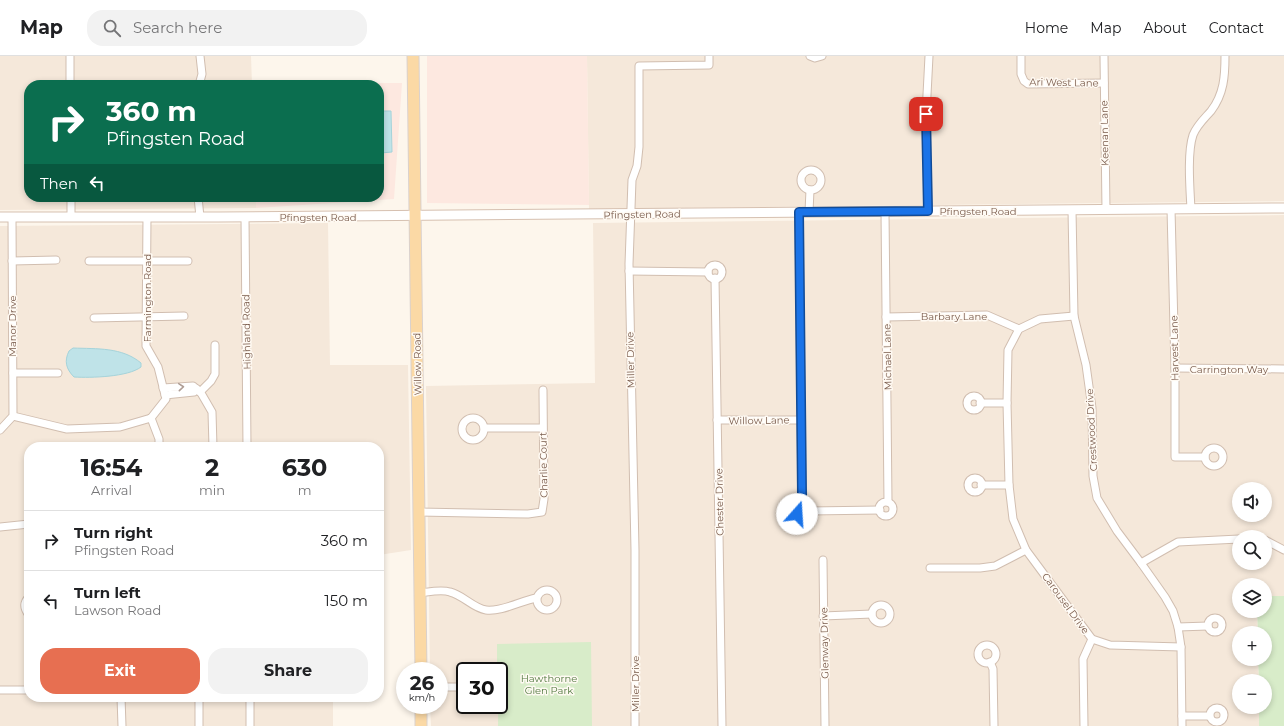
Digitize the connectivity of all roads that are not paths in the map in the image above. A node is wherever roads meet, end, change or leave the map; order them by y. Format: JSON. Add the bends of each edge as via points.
{"nodes":[{"id":1,"x":70,"y":56,"type":"edge"},
{"id":2,"x":200,"y":56,"type":"edge"},
{"id":3,"x":413,"y":56,"type":"edge"},
{"id":4,"x":709,"y":56,"type":"edge"},
{"id":5,"x":810,"y":56,"type":"edge"},
{"id":6,"x":822,"y":56,"type":"edge"},
{"id":7,"x":929,"y":56,"type":"edge"},
{"id":8,"x":1021,"y":56,"type":"edge"},
{"id":9,"x":1104,"y":56,"type":"edge"},
{"id":10,"x":1225,"y":56,"type":"edge"},
{"id":11,"x":70,"y":80,"type":"edge"},
{"id":12,"x":200,"y":80,"type":"edge"},
{"id":13,"x":1104,"y":83,"type":"junction"},
{"id":14,"x":810,"y":190,"type":"dead end"},
{"id":15,"x":71,"y":202,"type":"edge"},
{"id":16,"x":198,"y":202,"type":"edge"},
{"id":17,"x":1284,"y":208,"type":"edge"},
{"id":18,"x":1171,"y":209,"type":"junction"},
{"id":19,"x":1190,"y":209,"type":"junction"},
{"id":20,"x":1072,"y":210,"type":"junction"},
{"id":21,"x":1106,"y":210,"type":"junction"},
{"id":22,"x":928,"y":211,"type":"junction"},
{"id":23,"x":799,"y":212,"type":"junction"},
{"id":24,"x":809,"y":212,"type":"junction"},
{"id":25,"x":885,"y":212,"type":"junction"},
{"id":26,"x":630,"y":214,"type":"junction"},
{"id":27,"x":415,"y":216,"type":"junction"},
{"id":28,"x":0,"y":217,"type":"edge"},
{"id":29,"x":12,"y":217,"type":"junction"},
{"id":30,"x":71,"y":217,"type":"junction"},
{"id":31,"x":147,"y":217,"type":"junction"},
{"id":32,"x":200,"y":217,"type":"junction"},
{"id":33,"x":245,"y":217,"type":"junction"},
{"id":34,"x":56,"y":260,"type":"dead end"},
{"id":35,"x":188,"y":260,"type":"dead end"},
{"id":36,"x":12,"y":261,"type":"junction"},
{"id":37,"x":89,"y":261,"type":"dead end"},
{"id":38,"x":147,"y":261,"type":"junction"},
{"id":39,"x":629,"y":271,"type":"junction"},
{"id":40,"x":708,"y":272,"type":"junction"},
{"id":41,"x":715,"y":278,"type":"junction"},
{"id":42,"x":184,"y":316,"type":"dead end"},
{"id":43,"x":1074,"y":316,"type":"junction"},
{"id":44,"x":146,"y":317,"type":"junction"},
{"id":45,"x":886,"y":317,"type":"junction"},
{"id":46,"x":94,"y":318,"type":"dead end"},
{"id":47,"x":1019,"y":329,"type":"junction"},
{"id":48,"x":215,"y":345,"type":"dead end"},
{"id":49,"x":1175,"y":368,"type":"junction"},
{"id":50,"x":1284,"y":369,"type":"edge"},
{"id":51,"x":13,"y":373,"type":"junction"},
{"id":52,"x":58,"y":373,"type":"dead end"},
{"id":53,"x":198,"y":390,"type":"junction"},
{"id":54,"x":543,"y":390,"type":"dead end"},
{"id":55,"x":164,"y":392,"type":"junction"},
{"id":56,"x":980,"y":403,"type":"dead end"},
{"id":57,"x":1007,"y":403,"type":"junction"},
{"id":58,"x":13,"y":416,"type":"junction"},
{"id":59,"x":151,"y":418,"type":"junction"},
{"id":60,"x":717,"y":420,"type":"junction"},
{"id":61,"x":801,"y":420,"type":"junction"},
{"id":62,"x":484,"y":428,"type":"dead end"},
{"id":63,"x":542,"y":428,"type":"junction"},
{"id":64,"x":0,"y":430,"type":"edge"},
{"id":65,"x":159,"y":442,"type":"edge"},
{"id":66,"x":213,"y":442,"type":"edge"},
{"id":67,"x":247,"y":442,"type":"edge"},
{"id":68,"x":1205,"y":457,"type":"dead end"},
{"id":69,"x":1009,"y":485,"type":"junction"},
{"id":70,"x":981,"y":486,"type":"dead end"},
{"id":71,"x":888,"y":502,"type":"junction"},
{"id":72,"x":802,"y":505,"type":"junction"},
{"id":73,"x":880,"y":510,"type":"junction"},
{"id":74,"x":809,"y":511,"type":"junction"},
{"id":75,"x":419,"y":512,"type":"junction"},
{"id":76,"x":24,"y":525,"type":"edge"},
{"id":77,"x":0,"y":527,"type":"edge"},
{"id":78,"x":1232,"y":539,"type":"edge"},
{"id":79,"x":1272,"y":544,"type":"edge"},
{"id":80,"x":1026,"y":550,"type":"junction"},
{"id":81,"x":1284,"y":550,"type":"edge"},
{"id":82,"x":823,"y":560,"type":"dead end"},
{"id":83,"x":1141,"y":563,"type":"junction"},
{"id":84,"x":930,"y":568,"type":"dead end"},
{"id":85,"x":420,"y":593,"type":"junction"},
{"id":86,"x":536,"y":598,"type":"dead end"},
{"id":87,"x":872,"y":614,"type":"dead end"},
{"id":88,"x":823,"y":616,"type":"junction"},
{"id":89,"x":1208,"y":626,"type":"dead end"},
{"id":90,"x":1178,"y":627,"type":"junction"},
{"id":91,"x":1092,"y":639,"type":"junction"},
{"id":92,"x":1181,"y":647,"type":"junction"},
{"id":93,"x":420,"y":662,"type":"edge"},
{"id":94,"x":990,"y":662,"type":"dead end"},
{"id":95,"x":0,"y":690,"type":"edge"},
{"id":96,"x":24,"y":690,"type":"edge"},
{"id":97,"x":121,"y":702,"type":"edge"},
{"id":98,"x":199,"y":702,"type":"edge"},
{"id":99,"x":250,"y":702,"type":"edge"},
{"id":100,"x":421,"y":714,"type":"edge"},
{"id":101,"x":1182,"y":716,"type":"junction"},
{"id":102,"x":1209,"y":716,"type":"dead end"},
{"id":103,"x":122,"y":726,"type":"edge"},
{"id":104,"x":199,"y":726,"type":"edge"},
{"id":105,"x":250,"y":726,"type":"edge"},
{"id":106,"x":421,"y":726,"type":"edge"},
{"id":107,"x":635,"y":726,"type":"edge"},
{"id":108,"x":722,"y":726,"type":"edge"},
{"id":109,"x":825,"y":726,"type":"edge"},
{"id":110,"x":994,"y":726,"type":"edge"},
{"id":111,"x":1084,"y":726,"type":"edge"},
{"id":112,"x":1182,"y":726,"type":"edge"}],
"edges":[{"from":1,"to":11,"type":"street"},
{"from":2,"to":12,"type":"street"},
{"from":3,"to":27,"type":"main road","name":"Willow Road"},
{"from":4,"to":26,"type":"street","name":"Miller Drive","via":[[709,65],[639,66],[639,147],[632,180]]},
{"from":5,"to":6,"type":"street"},
{"from":7,"to":22,"type":"street","via":[[926,114]]},
{"from":8,"to":13,"type":"street","name":"Ari West Lane","via":[[1021,74],[1028,84]]},
{"from":9,"to":13,"type":"street","name":"Keenan Lane"},
{"from":10,"to":19,"type":"street","via":[[1224,86],[1211,110],[1197,125],[1190,147]]},
{"from":13,"to":21,"type":"street","name":"Keenan Lane"},
{"from":14,"to":24,"type":"street"},
{"from":15,"to":30,"type":"street"},
{"from":16,"to":32,"type":"street"},
{"from":17,"to":19,"type":"main road","name":"Pfingsten Road"},
{"from":18,"to":19,"type":"main road","name":"Pfingsten Road"},
{"from":18,"to":21,"type":"main road","name":"Pfingsten Road"},
{"from":18,"to":49,"type":"street","name":"Harvest Lane"},
{"from":20,"to":21,"type":"main road","name":"Pfingsten Road"},
{"from":20,"to":22,"type":"main road","name":"Pfingsten Road"},
{"from":20,"to":43,"type":"street","name":"Crestwood Drive"},
{"from":22,"to":25,"type":"main road","name":"Pfingsten Road"},
{"from":23,"to":24,"type":"main road","name":"Pfingsten Road"},
{"from":23,"to":26,"type":"main road","name":"Pfingsten Road"},
{"from":23,"to":61,"type":"street"},
{"from":24,"to":25,"type":"main road","name":"Pfingsten Road"},
{"from":25,"to":45,"type":"street","name":"Michael Lane"},
{"from":26,"to":27,"type":"main road","name":"Pfingsten Road"},
{"from":26,"to":39,"type":"street","name":"Miller Drive"},
{"from":27,"to":33,"type":"main road","name":"Pfingsten Road"},
{"from":27,"to":75,"type":"main road","name":"Willow Road"},
{"from":28,"to":29,"type":"main road","name":"Pfingsten Road"},
{"from":29,"to":30,"type":"main road","name":"Pfingsten Road"},
{"from":29,"to":36,"type":"street","name":"Manor Drive"},
{"from":30,"to":31,"type":"main road","name":"Pfingsten Road"},
{"from":31,"to":32,"type":"main road","name":"Pfingsten Road"},
{"from":31,"to":38,"type":"street","name":"Farmington Road"},
{"from":32,"to":33,"type":"main road","name":"Pfingsten Road"},
{"from":33,"to":67,"type":"street","name":"Highland Road"},
{"from":34,"to":36,"type":"street"},
{"from":35,"to":38,"type":"street"},
{"from":36,"to":51,"type":"street","name":"Manor Drive"},
{"from":37,"to":38,"type":"street"},
{"from":38,"to":44,"type":"street","name":"Farmington Road"},
{"from":39,"to":40,"type":"street"},
{"from":39,"to":107,"type":"street","name":"Miller Drive","via":[[635,550]]},
{"from":40,"to":41,"type":"street","via":[[710,277]]},
{"from":40,"to":41,"type":"street","via":[[710,266],[718,266],[721,273]]},
{"from":41,"to":60,"type":"street","name":"Chester Drive"},
{"from":42,"to":44,"type":"street"},
{"from":43,"to":47,"type":"street","via":[[1040,319]]},
{"from":43,"to":83,"type":"street","name":"Crestwood Drive","via":[[1086,365],[1092,408],[1093,476],[1098,498],[1117,532]]},
{"from":44,"to":46,"type":"street"},
{"from":44,"to":55,"type":"street","name":"Farmington Road","via":[[146,346],[158,367]]},
{"from":45,"to":47,"type":"street","name":"Barbary Lane","via":[[987,314]]},
{"from":45,"to":71,"type":"street","name":"Michael Lane"},
{"from":47,"to":57,"type":"street","name":"Carousel Drive","via":[[1008,350]]},
{"from":48,"to":53,"type":"street","via":[[215,374],[211,381]]},
{"from":49,"to":50,"type":"street","name":"Carrington Way"},
{"from":49,"to":68,"type":"street","name":"Harvest Lane","via":[[1175,458]]},
{"from":51,"to":52,"type":"street"},
{"from":51,"to":58,"type":"street","name":"Manor Drive"},
{"from":53,"to":55,"type":"street","via":[[193,386]]},
{"from":53,"to":66,"type":"street","via":[[212,412]]},
{"from":54,"to":63,"type":"street","name":"Charlie Court"},
{"from":55,"to":59,"type":"street","via":[[166,399]]},
{"from":56,"to":57,"type":"street"},
{"from":57,"to":69,"type":"street","name":"Carousel Drive"},
{"from":58,"to":59,"type":"street","via":[[67,429],[120,427]]},
{"from":58,"to":64,"type":"street"},
{"from":59,"to":65,"type":"street"},
{"from":60,"to":61,"type":"street","name":"Willow Lane"},
{"from":60,"to":108,"type":"street","name":"Chester Drive"},
{"from":61,"to":72,"type":"street"},
{"from":62,"to":63,"type":"street"},
{"from":63,"to":75,"type":"street","name":"Charlie Court","via":[[542,512]]},
{"from":69,"to":70,"type":"street"},
{"from":69,"to":80,"type":"street","name":"Carousel Drive","via":[[1013,519]]},
{"from":71,"to":73,"type":"street","via":[[882,504]]},
{"from":71,"to":73,"type":"street","via":[[893,507],[891,513],[886,516]]},
{"from":72,"to":74,"type":"street","via":[[808,507]]},
{"from":72,"to":74,"type":"street","via":[[796,510],[798,516],[804,518]]},
{"from":73,"to":74,"type":"street"},
{"from":75,"to":85,"type":"main road","name":"Willow Road"},
{"from":76,"to":77,"type":"street"},
{"from":78,"to":83,"type":"street","via":[[1178,542]]},
{"from":79,"to":81,"type":"street"},
{"from":80,"to":84,"type":"street","via":[[995,566]]},
{"from":80,"to":91,"type":"street","name":"Carousel Drive"},
{"from":82,"to":88,"type":"street","name":"Glenway Drive"},
{"from":83,"to":90,"type":"street","name":"Crestwood Drive","via":[[1165,597]]},
{"from":85,"to":86,"type":"street","via":[[442,590],[489,610]]},
{"from":85,"to":93,"type":"main road","name":"Willow Road"},
{"from":87,"to":88,"type":"street"},
{"from":88,"to":109,"type":"street","name":"Glenway Drive"},
{"from":89,"to":90,"type":"street"},
{"from":90,"to":92,"type":"street","name":"Crestwood Drive"},
{"from":91,"to":92,"type":"street","name":"Carousel Drive","via":[[1110,646]]},
{"from":91,"to":111,"type":"street","via":[[1082,659]]},
{"from":92,"to":101,"type":"street","name":"Crestwood Drive"},
{"from":94,"to":110,"type":"street","via":[[993,669]]},
{"from":95,"to":96,"type":"street"},
{"from":97,"to":103,"type":"street"},
{"from":98,"to":104,"type":"street"},
{"from":99,"to":105,"type":"street"},
{"from":100,"to":106,"type":"main road"},
{"from":101,"to":102,"type":"street"},
{"from":101,"to":112,"type":"street","name":"Crestwood Drive"}]}
